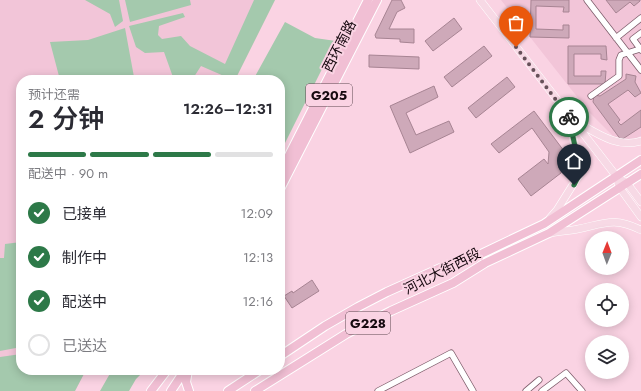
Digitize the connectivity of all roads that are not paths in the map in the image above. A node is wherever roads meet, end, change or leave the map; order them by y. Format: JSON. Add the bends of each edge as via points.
{"nodes":[{"id":1,"x":368,"y":0,"type":"edge"},
{"id":2,"x":377,"y":0,"type":"edge"},
{"id":3,"x":480,"y":0,"type":"edge"},
{"id":4,"x":587,"y":0,"type":"edge"},
{"id":5,"x":641,"y":18,"type":"edge"},
{"id":6,"x":641,"y":33,"type":"edge"},
{"id":7,"x":616,"y":38,"type":"junction"},
{"id":8,"x":641,"y":49,"type":"edge"},
{"id":9,"x":628,"y":53,"type":"junction"},
{"id":10,"x":641,"y":70,"type":"edge"},
{"id":11,"x":592,"y":96,"type":"dead end"},
{"id":12,"x":571,"y":119,"type":"junction"},
{"id":13,"x":641,"y":141,"type":"edge"},
{"id":14,"x":641,"y":160,"type":"edge"},
{"id":15,"x":285,"y":163,"type":"edge"},
{"id":16,"x":641,"y":174,"type":"edge"},
{"id":17,"x":617,"y":177,"type":"junction"},
{"id":18,"x":285,"y":180,"type":"edge"},
{"id":19,"x":627,"y":183,"type":"junction"},
{"id":20,"x":620,"y":188,"type":"junction"},
{"id":21,"x":641,"y":202,"type":"edge"},
{"id":22,"x":641,"y":217,"type":"edge"},
{"id":23,"x":544,"y":224,"type":"junction"},
{"id":24,"x":641,"y":230,"type":"edge"},
{"id":25,"x":549,"y":233,"type":"junction"},
{"id":26,"x":285,"y":353,"type":"edge"},
{"id":27,"x":285,"y":372,"type":"edge"},
{"id":28,"x":163,"y":375,"type":"edge"},
{"id":29,"x":182,"y":375,"type":"edge"},
{"id":30,"x":187,"y":375,"type":"edge"},
{"id":31,"x":252,"y":375,"type":"edge"},
{"id":32,"x":281,"y":375,"type":"edge"},
{"id":33,"x":539,"y":380,"type":"dead end"},
{"id":34,"x":151,"y":391,"type":"edge"},
{"id":35,"x":171,"y":391,"type":"edge"},
{"id":36,"x":189,"y":391,"type":"edge"},
{"id":37,"x":228,"y":391,"type":"edge"},
{"id":38,"x":255,"y":391,"type":"edge"},
{"id":39,"x":378,"y":391,"type":"edge"},
{"id":40,"x":473,"y":391,"type":"edge"},
{"id":41,"x":526,"y":391,"type":"edge"},
{"id":42,"x":542,"y":391,"type":"edge"},
{"id":43,"x":582,"y":391,"type":"edge"}],
"edges":[{"from":1,"to":15,"type":"highway","name":"西环南路","number":"G205"},
{"from":2,"to":18,"type":"highway","name":"西环南路","number":"G205"},
{"from":3,"to":12,"type":"main road"},
{"from":4,"to":7,"type":"street"},
{"from":5,"to":7,"type":"street"},
{"from":6,"to":8,"type":"street","via":[[633,39]]},
{"from":7,"to":9,"type":"street"},
{"from":8,"to":9,"type":"street"},
{"from":9,"to":10,"type":"street"},
{"from":9,"to":11,"type":"street","via":[[621,55],[619,60],[619,76]]},
{"from":12,"to":13,"type":"main road","via":[[618,143],[633,144]]},
{"from":12,"to":17,"type":"main road"},
{"from":12,"to":23,"type":"main road","via":[[579,175],[557,210]]},
{"from":14,"to":17,"type":"highway","name":"河北大街西段","number":"G228"},
{"from":16,"to":19,"type":"highway","name":"河北大街西段","number":"G228"},
{"from":17,"to":19,"type":"main road"},
{"from":17,"to":20,"type":"main road"},
{"from":17,"to":23,"type":"highway","name":"河北大街西段","number":"G228"},
{"from":19,"to":20,"type":"highway","name":"河北大街西段","number":"G228"},
{"from":19,"to":21,"type":"main road"},
{"from":20,"to":22,"type":"main road"},
{"from":20,"to":25,"type":"highway","name":"河北大街西段","number":"G228"},
{"from":23,"to":26,"type":"highway","name":"河北大街西段","number":"G228","via":[[481,254],[447,265],[387,292],[325,326]]},
{"from":24,"to":25,"type":"main road","via":[[621,223],[602,222]]},
{"from":25,"to":27,"type":"highway","name":"河北大街西段","number":"G228","via":[[485,263],[453,283],[346,334]]},
{"from":28,"to":34,"type":"highway"},
{"from":29,"to":35,"type":"highway"},
{"from":30,"to":36,"type":"highway"},
{"from":31,"to":37,"type":"highway"},
{"from":32,"to":38,"type":"highway","name":"河北大街西段","number":"G228"},
{"from":33,"to":41,"type":"street"},
{"from":39,"to":40,"type":"street","via":[[451,353]]},
{"from":42,"to":43,"type":"street","via":[[566,373]]}]}
